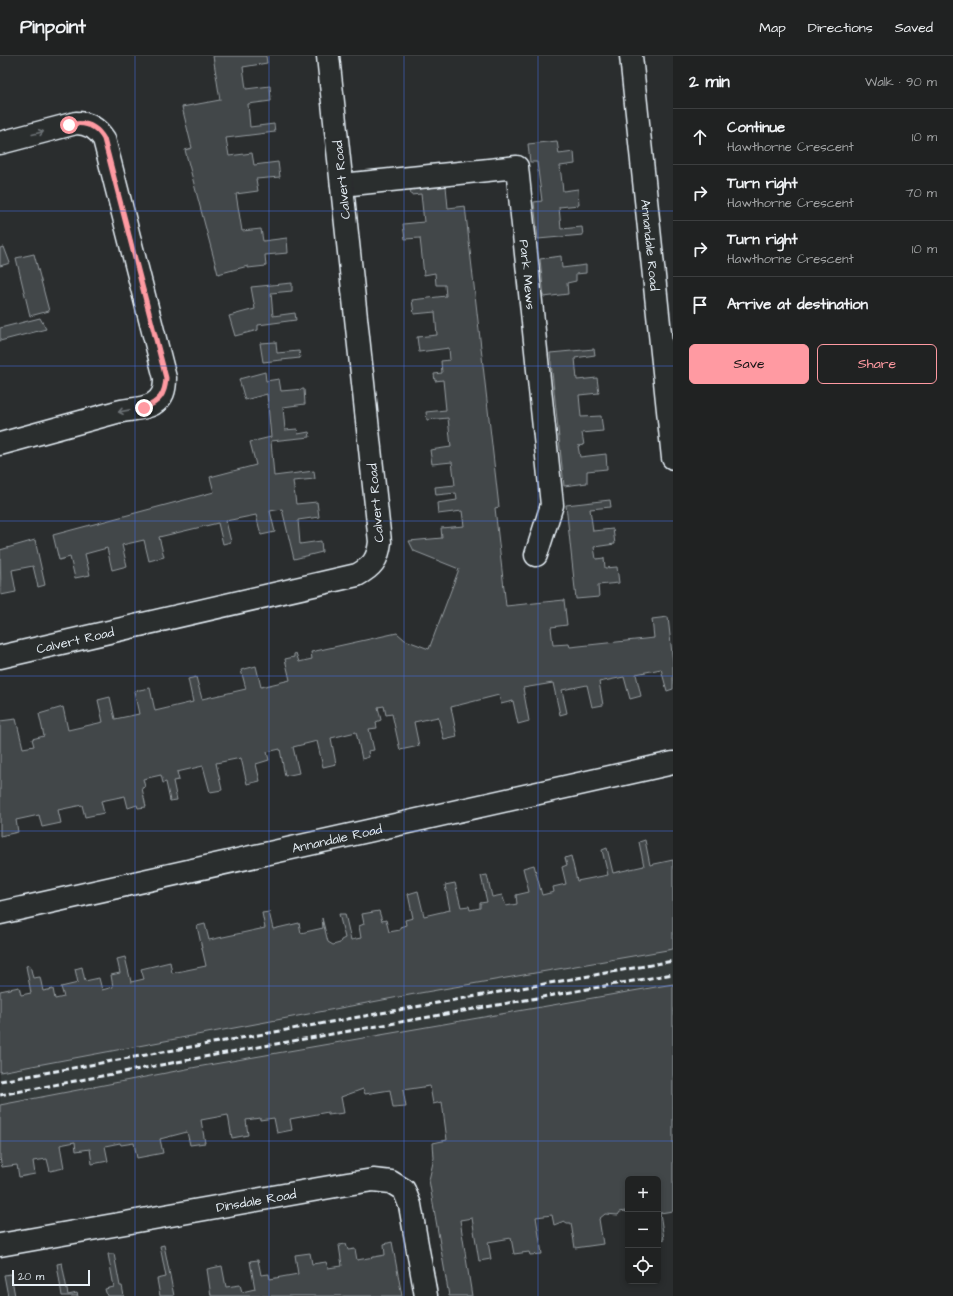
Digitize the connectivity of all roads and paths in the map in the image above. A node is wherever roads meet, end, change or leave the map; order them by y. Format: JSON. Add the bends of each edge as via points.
{"nodes":[{"id":1,"x":328,"y":56,"type":"edge"},
{"id":2,"x":631,"y":56,"type":"edge"},
{"id":3,"x":0,"y":143,"type":"edge"},
{"id":4,"x":342,"y":185,"type":"junction"},
{"id":5,"x":0,"y":444,"type":"edge"},
{"id":6,"x":673,"y":458,"type":"edge"},
{"id":7,"x":536,"y":555,"type":"dead end"},
{"id":8,"x":0,"y":657,"type":"edge"},
{"id":9,"x":673,"y":763,"type":"edge"},
{"id":10,"x":0,"y":913,"type":"edge"},
{"id":11,"x":0,"y":1244,"type":"edge"},
{"id":12,"x":426,"y":1296,"type":"edge"}],
"edges":[{"from":1,"to":4,"type":"street","name":"Calvert Road"},
{"from":2,"to":6,"type":"street","name":"Annandale Road"},
{"from":3,"to":5,"type":"street","one_way":true,"via":[[76,123],[88,124],[100,133],[106,146],[166,378],[162,397],[144,408],[122,411]]},
{"from":4,"to":7,"type":"street","name":"Park Mews","via":[[517,167],[552,505]]},
{"from":4,"to":8,"type":"street","name":"Calvert Road","via":[[380,542],[375,562],[357,575]]},
{"from":9,"to":10,"type":"street","name":"Annandale Road"},
{"from":11,"to":12,"type":"street","name":"Dinsdale Road","via":[[347,1184],[373,1180],[391,1182],[404,1190],[410,1205]]}]}
